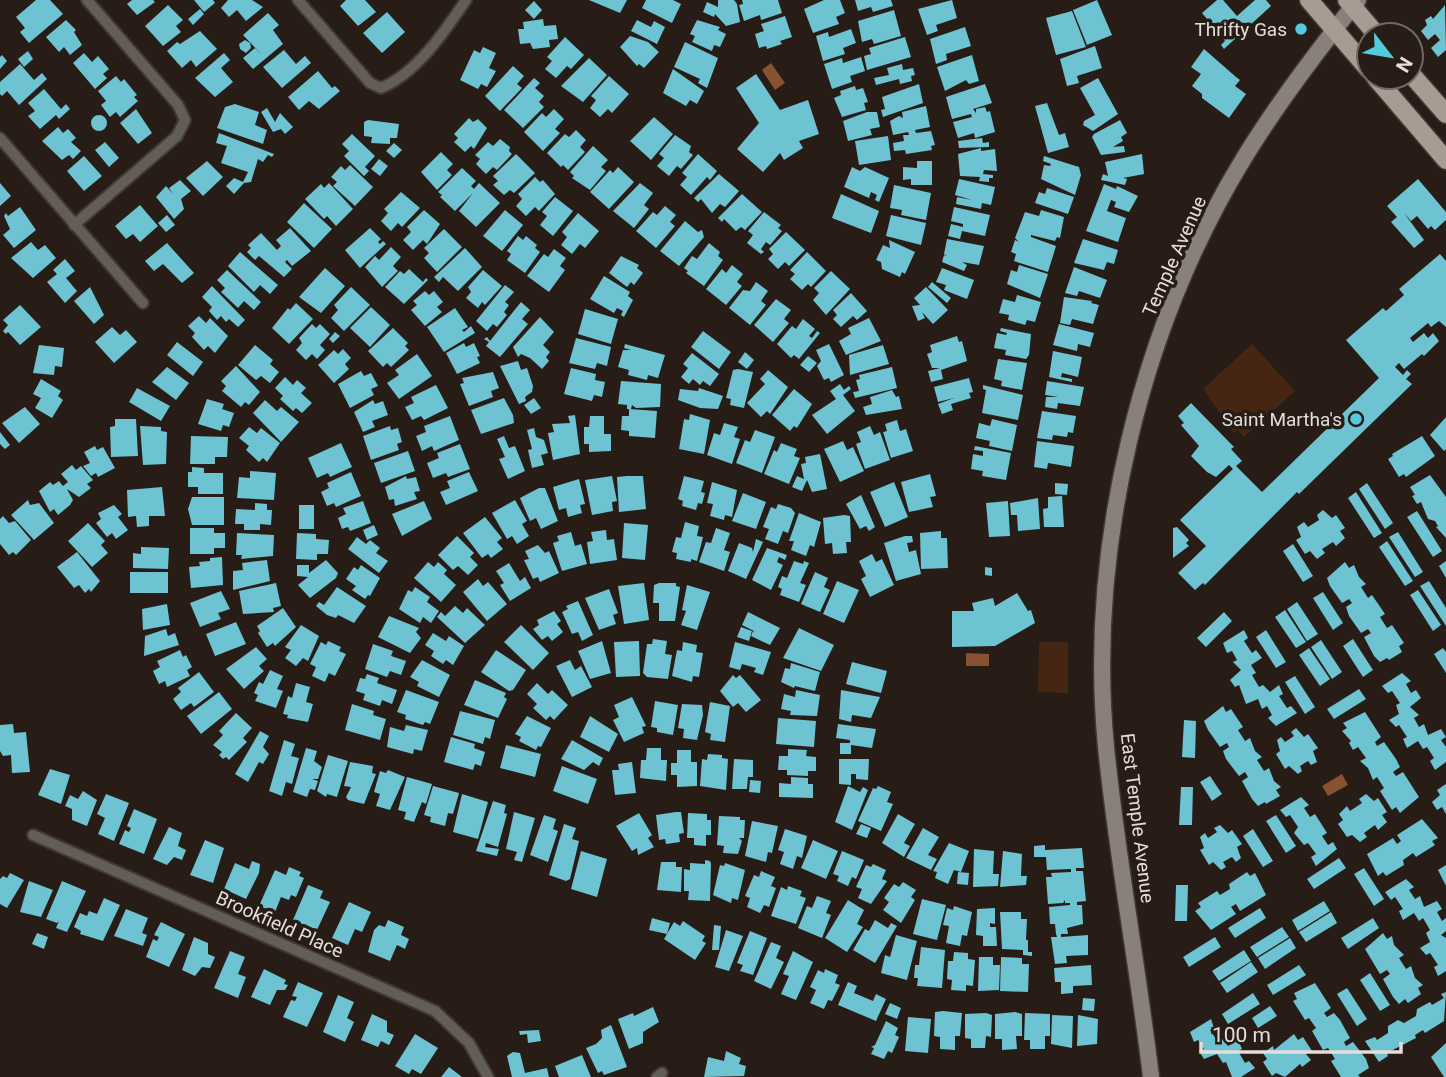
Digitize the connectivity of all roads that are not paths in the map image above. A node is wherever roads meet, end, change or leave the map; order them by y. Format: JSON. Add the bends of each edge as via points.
{"nodes":[{"id":1,"x":87,"y":0,"type":"edge"},
{"id":2,"x":298,"y":0,"type":"edge"},
{"id":3,"x":466,"y":0,"type":"edge"},
{"id":4,"x":1309,"y":0,"type":"edge"},
{"id":5,"x":1352,"y":2,"type":"edge"},
{"id":6,"x":1366,"y":21,"type":"edge"},
{"id":7,"x":1334,"y":29,"type":"junction"},
{"id":8,"x":1355,"y":54,"type":"edge"},
{"id":9,"x":1425,"y":90,"type":"edge"},
{"id":10,"x":1387,"y":91,"type":"edge"},
{"id":11,"x":1446,"y":114,"type":"edge"},
{"id":12,"x":0,"y":138,"type":"edge"},
{"id":13,"x":1446,"y":160,"type":"edge"},
{"id":14,"x":74,"y":225,"type":"junction"},
{"id":15,"x":143,"y":303,"type":"dead end"},
{"id":16,"x":1109,"y":564,"type":"joint"},
{"id":17,"x":33,"y":835,"type":"dead end"},
{"id":18,"x":488,"y":1077,"type":"edge"},
{"id":19,"x":1152,"y":1077,"type":"edge"}],
"edges":[{"from":1,"to":14,"type":"street","via":[[178,105],[185,120],[177,136]]},
{"from":2,"to":3,"type":"street","via":[[370,83],[381,88],[396,82],[443,33]]},
{"from":4,"to":7,"type":"main road"},
{"from":5,"to":6,"type":"main road"},
{"from":5,"to":7,"type":"main road","name":"Temple Avenue"},
{"from":7,"to":8,"type":"main road"},
{"from":7,"to":16,"type":"main road","name":"Temple Avenue","via":[[1244,158],[1172,303],[1126,449]]},
{"from":9,"to":11,"type":"main road"},
{"from":10,"to":13,"type":"main road"},
{"from":12,"to":14,"type":"street"},
{"from":14,"to":15,"type":"street"},
{"from":16,"to":19,"type":"main road","name":"East Temple Avenue","via":[[1103,691],[1106,747]]},
{"from":17,"to":18,"type":"street","name":"Brookfield Place","via":[[435,1012],[469,1043]]}]}
